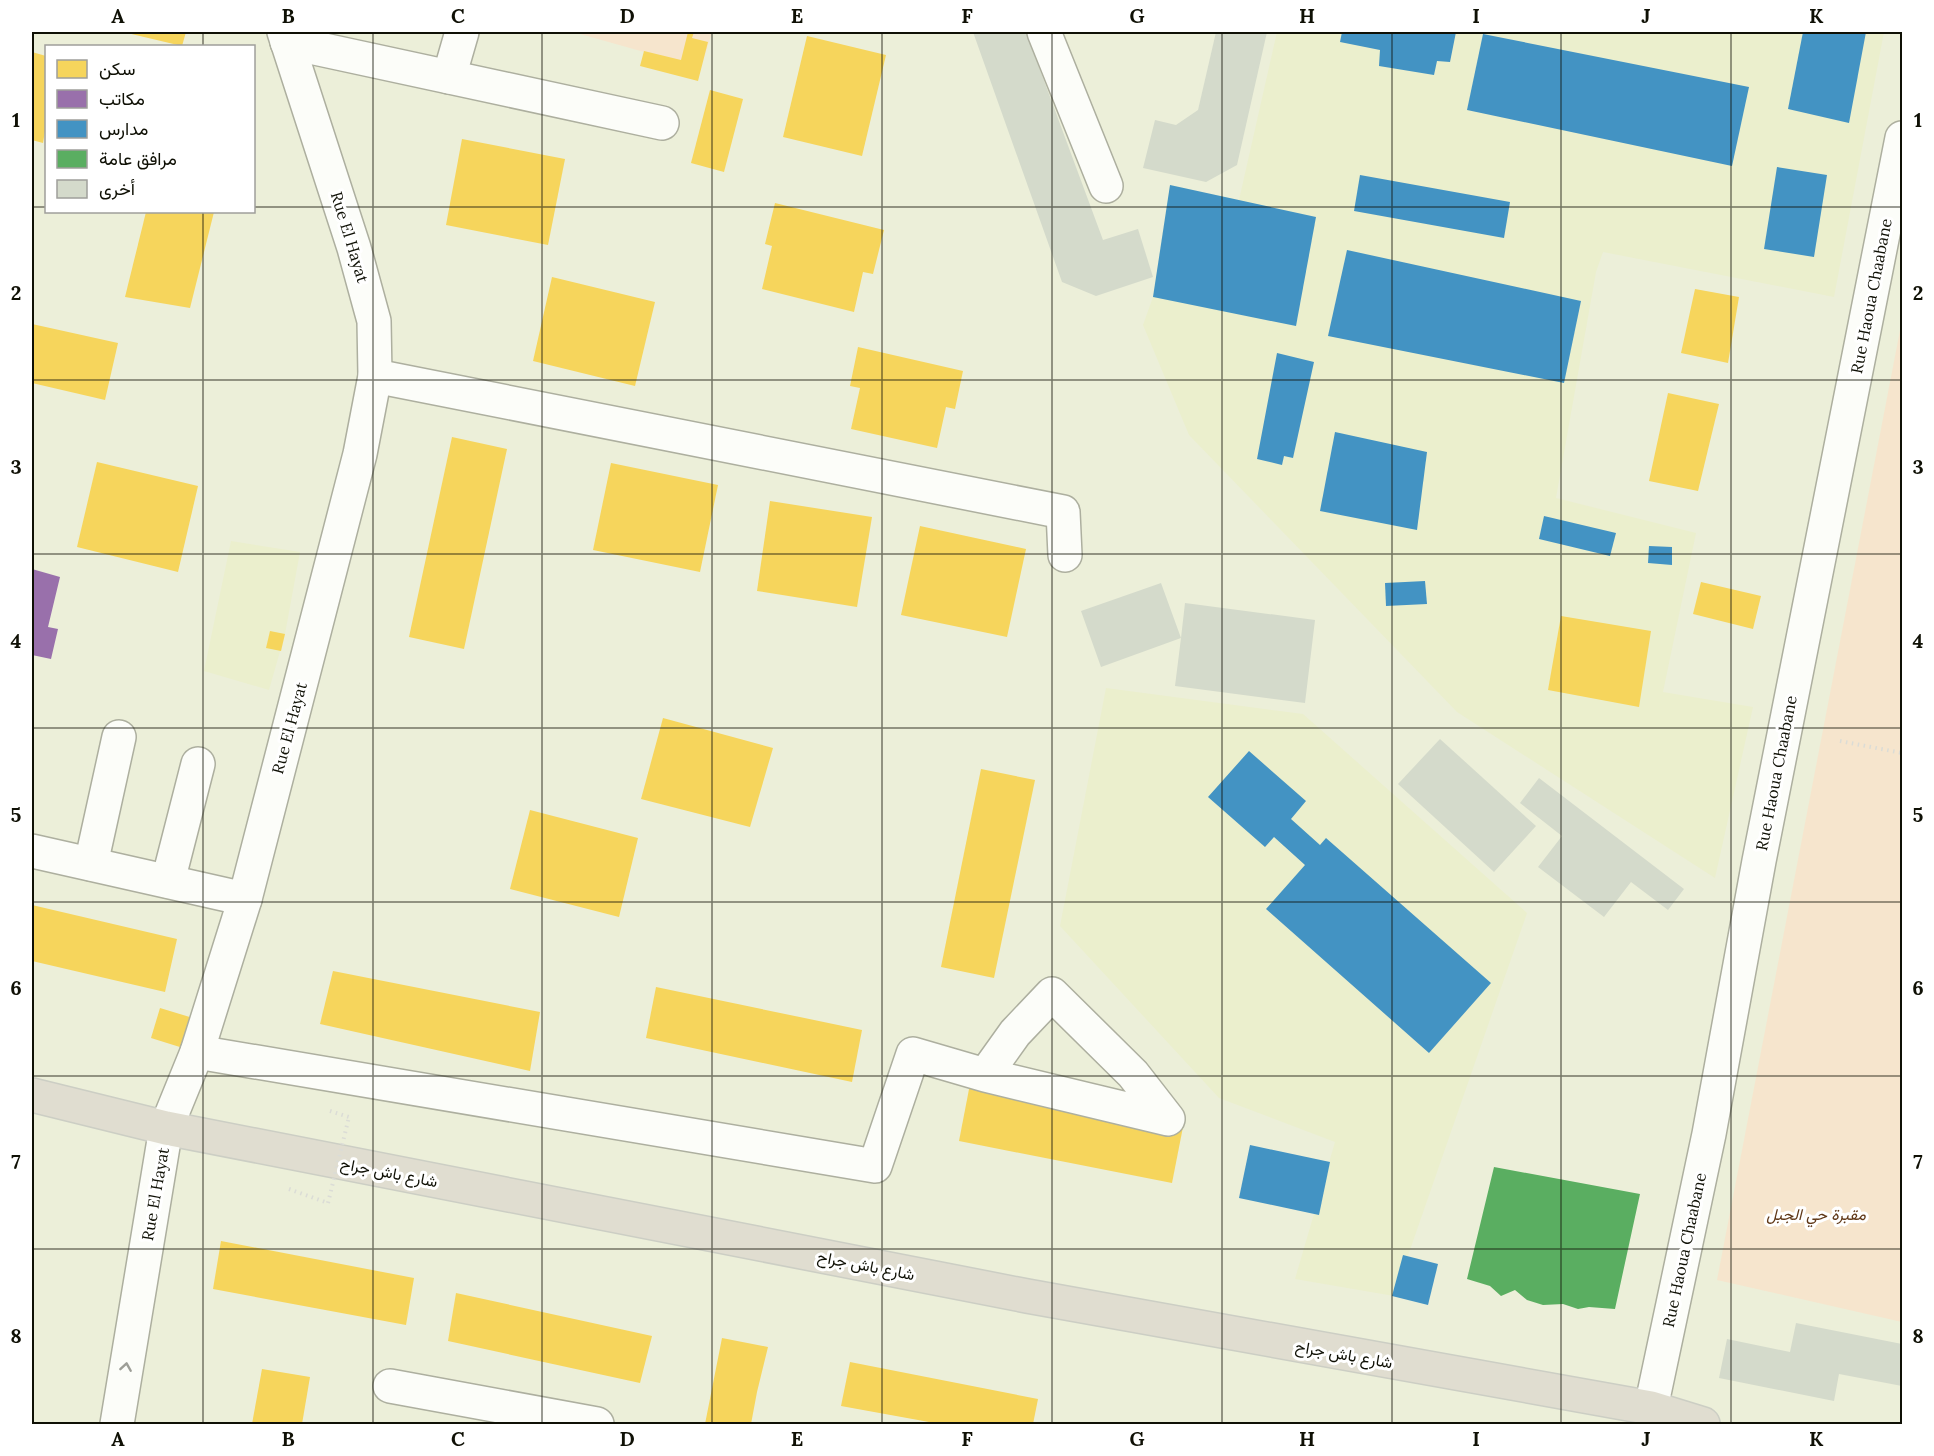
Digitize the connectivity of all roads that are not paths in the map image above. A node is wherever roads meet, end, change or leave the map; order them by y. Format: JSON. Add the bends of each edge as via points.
{"nodes":[{"id":1,"x":462,"y":32,"type":"edge"},
{"id":2,"x":1044,"y":32,"type":"edge"},
{"id":3,"x":286,"y":37,"type":"edge"},
{"id":4,"x":449,"y":77,"type":"junction"},
{"id":5,"x":662,"y":123,"type":"dead end"},
{"id":6,"x":1902,"y":138,"type":"edge"},
{"id":7,"x":1106,"y":186,"type":"dead end"},
{"id":8,"x":375,"y":376,"type":"junction"},
{"id":9,"x":1065,"y":555,"type":"dead end"},
{"id":10,"x":119,"y":737,"type":"dead end"},
{"id":11,"x":198,"y":764,"type":"dead end"},
{"id":12,"x":32,"y":851,"type":"edge"},
{"id":13,"x":91,"y":864,"type":"junction"},
{"id":14,"x":168,"y":881,"type":"junction"},
{"id":15,"x":245,"y":898,"type":"junction"},
{"id":16,"x":197,"y":1052,"type":"junction"},
{"id":17,"x":985,"y":1075,"type":"junction"},
{"id":18,"x":32,"y":1095,"type":"edge"},
{"id":19,"x":166,"y":1128,"type":"junction"},
{"id":20,"x":390,"y":1386,"type":"dead end"},
{"id":21,"x":1652,"y":1408,"type":"junction"},
{"id":22,"x":117,"y":1425,"type":"edge"},
{"id":23,"x":597,"y":1425,"type":"edge"},
{"id":24,"x":1703,"y":1425,"type":"edge"}],
"edges":[{"from":1,"to":4,"type":"street"},
{"from":2,"to":7,"type":"street"},
{"from":3,"to":4,"type":"street"},
{"from":3,"to":8,"type":"street","name":"Rue El Hayat","via":[[374,321]]},
{"from":4,"to":5,"type":"street"},
{"from":6,"to":21,"type":"street","name":"Rue Haoua Chaabane","via":[[1709,1134]]},
{"from":8,"to":9,"type":"street","via":[[1063,512]]},
{"from":8,"to":15,"type":"street","name":"Rue El Hayat","via":[[360,454]]},
{"from":10,"to":13,"type":"street"},
{"from":11,"to":14,"type":"street"},
{"from":12,"to":13,"type":"street"},
{"from":13,"to":14,"type":"street"},
{"from":14,"to":15,"type":"street"},
{"from":15,"to":16,"type":"street","name":"Rue El Hayat"},
{"from":16,"to":17,"type":"street","via":[[875,1166],[913,1054]]},
{"from":16,"to":19,"type":"street","name":"Rue El Hayat"},
{"from":17,"to":17,"type":"street","via":[[1099,1102],[1168,1119],[1133,1074],[1052,994],[1015,1034]]},
{"from":18,"to":19,"type":"main road","name":"شارع باش جراح"},
{"from":19,"to":21,"type":"main road","name":"شارع باش جراح","via":[[1027,1296]]},
{"from":22,"to":19,"type":"street","name":"Rue El Hayat","one_way":true},
{"from":20,"to":23,"type":"street"},
{"from":21,"to":24,"type":"main road","name":"شارع باش جراح"}]}
